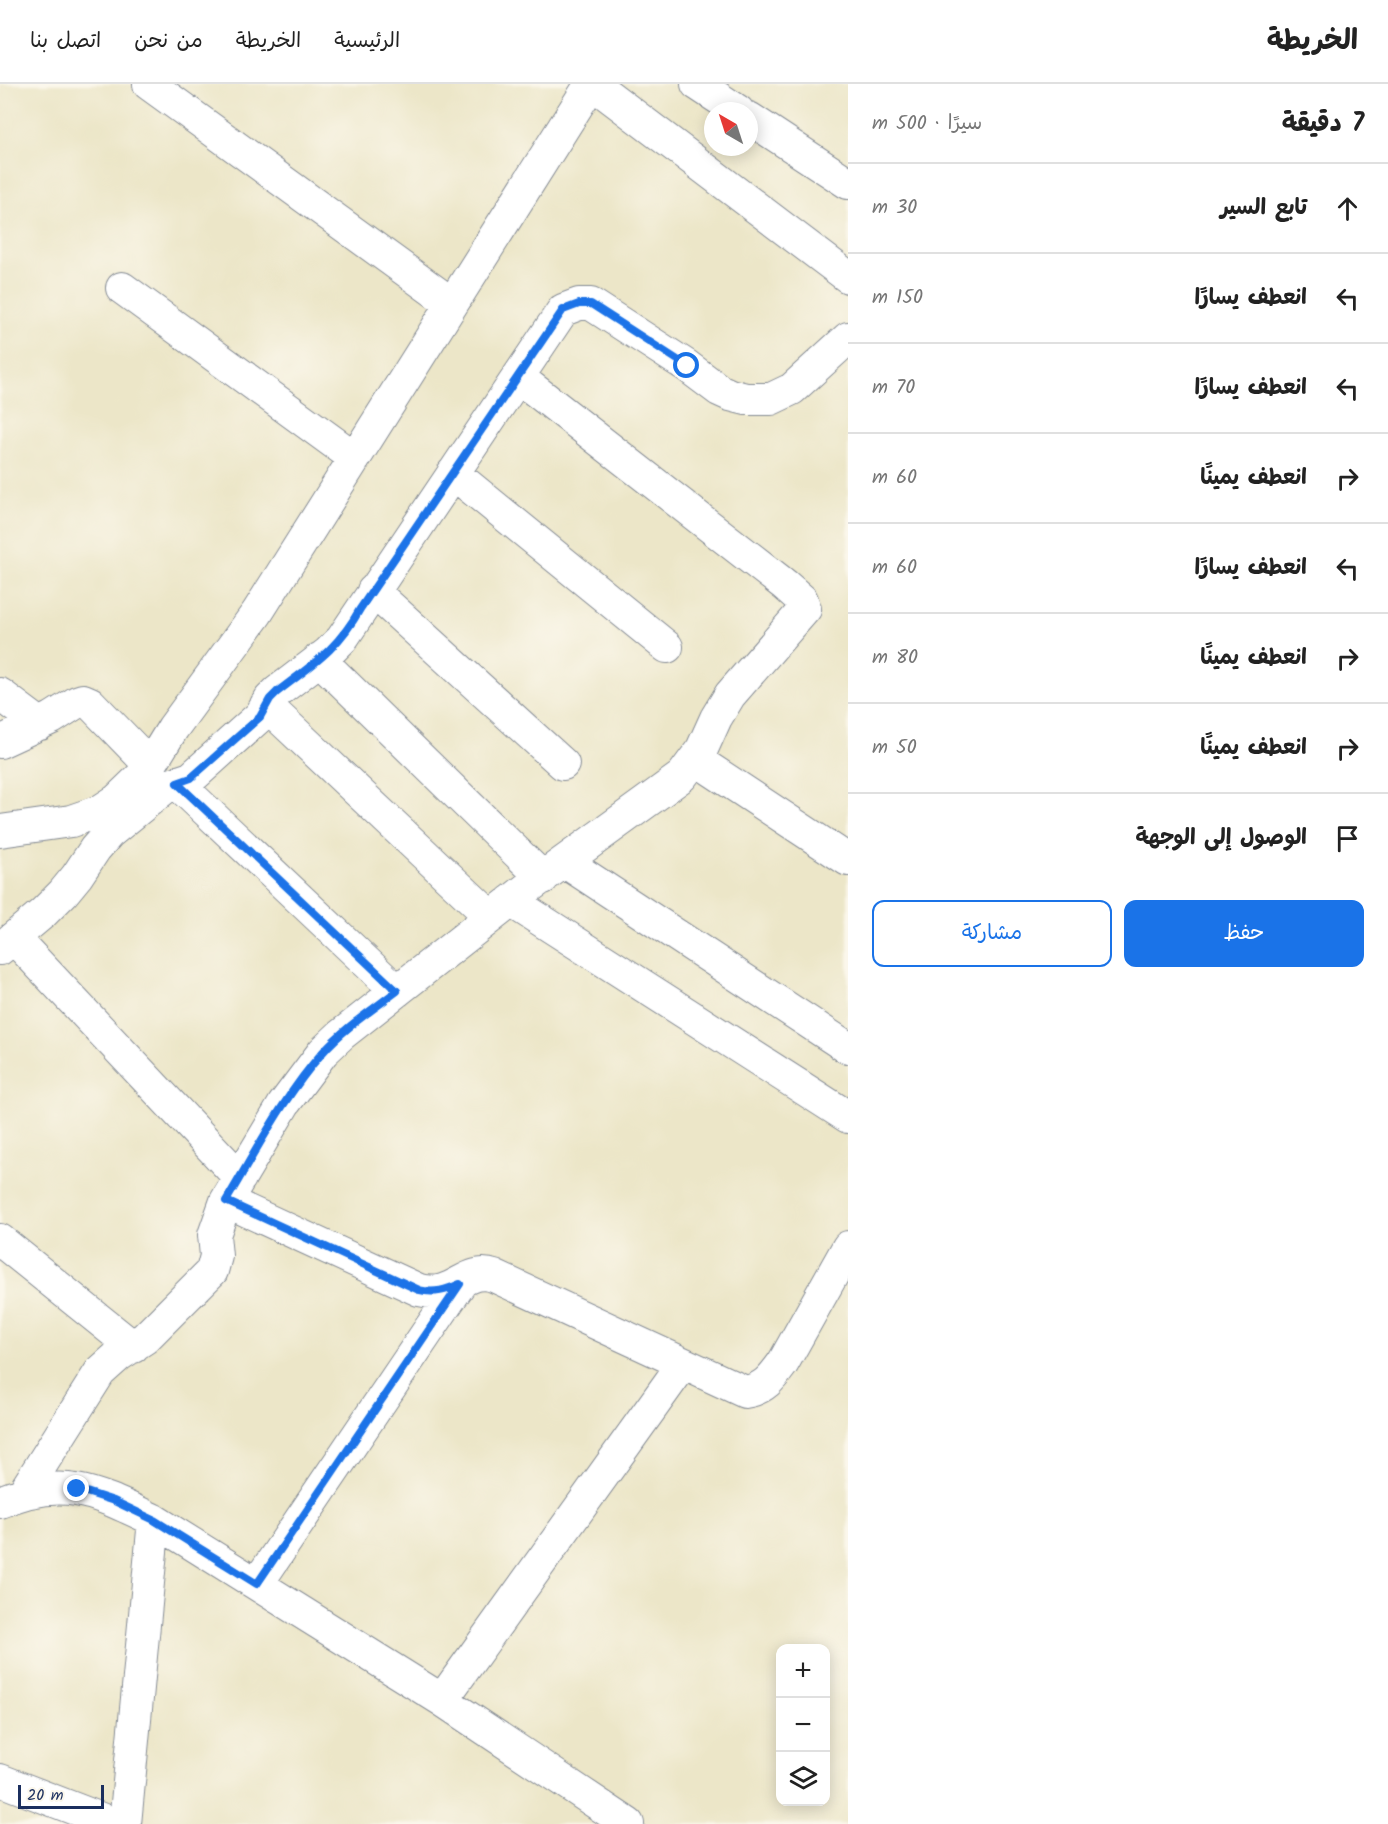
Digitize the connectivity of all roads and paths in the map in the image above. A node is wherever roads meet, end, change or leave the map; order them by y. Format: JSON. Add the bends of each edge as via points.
{"nodes":[{"id":1,"x":148,"y":84,"type":"edge"},
{"id":2,"x":592,"y":84,"type":"edge"},
{"id":3,"x":697,"y":84,"type":"edge"},
{"id":4,"x":724,"y":102,"type":"edge"},
{"id":5,"x":758,"y":124,"type":"edge"},
{"id":6,"x":848,"y":183,"type":"edge"},
{"id":7,"x":848,"y":277,"type":"edge"},
{"id":8,"x":122,"y":288,"type":"dead end"},
{"id":9,"x":452,"y":304,"type":"junction"},
{"id":10,"x":847,"y":340,"type":"edge"},
{"id":11,"x":518,"y":376,"type":"junction"},
{"id":12,"x":355,"y":458,"type":"junction"},
{"id":13,"x":453,"y":473,"type":"junction"},
{"id":14,"x":373,"y":591,"type":"junction"},
{"id":15,"x":667,"y":647,"type":"dead end"},
{"id":16,"x":319,"y":659,"type":"junction"},
{"id":17,"x":0,"y":694,"type":"edge"},
{"id":18,"x":266,"y":705,"type":"junction"},
{"id":19,"x":40,"y":724,"type":"junction"},
{"id":20,"x":0,"y":742,"type":"edge"},
{"id":21,"x":695,"y":759,"type":"junction"},
{"id":22,"x":563,"y":764,"type":"dead end"},
{"id":23,"x":151,"y":766,"type":"junction"},
{"id":24,"x":177,"y":783,"type":"junction"},
{"id":25,"x":124,"y":808,"type":"junction"},
{"id":26,"x":0,"y":831,"type":"edge"},
{"id":27,"x":842,"y":846,"type":"edge"},
{"id":28,"x":554,"y":870,"type":"junction"},
{"id":29,"x":501,"y":909,"type":"junction"},
{"id":30,"x":7,"y":944,"type":"edge"},
{"id":31,"x":397,"y":991,"type":"junction"},
{"id":32,"x":848,"y":1048,"type":"edge"},
{"id":33,"x":848,"y":1117,"type":"edge"},
{"id":34,"x":233,"y":1189,"type":"junction"},
{"id":35,"x":0,"y":1240,"type":"edge"},
{"id":36,"x":848,"y":1247,"type":"edge"},
{"id":37,"x":460,"y":1284,"type":"junction"},
{"id":38,"x":133,"y":1347,"type":"junction"},
{"id":39,"x":683,"y":1364,"type":"junction"},
{"id":40,"x":12,"y":1497,"type":"edge"},
{"id":41,"x":154,"y":1520,"type":"junction"},
{"id":42,"x":257,"y":1584,"type":"junction"},
{"id":43,"x":442,"y":1700,"type":"junction"},
{"id":44,"x":0,"y":1780,"type":"edge"},
{"id":45,"x":114,"y":1824,"type":"edge"},
{"id":46,"x":125,"y":1824,"type":"edge"},
{"id":47,"x":628,"y":1824,"type":"edge"}],
"edges":[{"from":1,"to":9,"type":"street"},
{"from":2,"to":7,"type":"street"},
{"from":2,"to":9,"type":"street"},
{"from":3,"to":4,"type":"street"},
{"from":5,"to":6,"type":"street"},
{"from":8,"to":12,"type":"street"},
{"from":9,"to":12,"type":"street"},
{"from":10,"to":11,"type":"street","via":[[792,389],[771,399],[746,399],[719,390],[591,304],[579,304],[563,310]]},
{"from":11,"to":13,"type":"street"},
{"from":11,"to":21,"type":"street","via":[[804,603],[802,615],[730,695]]},
{"from":12,"to":23,"type":"street","via":[[257,613],[173,728]]},
{"from":13,"to":14,"type":"street"},
{"from":13,"to":15,"type":"street"},
{"from":14,"to":16,"type":"street","via":[[347,632]]},
{"from":14,"to":22,"type":"street"},
{"from":16,"to":18,"type":"street"},
{"from":16,"to":28,"type":"street"},
{"from":17,"to":19,"type":"street"},
{"from":18,"to":24,"type":"street","via":[[260,717],[191,778]]},
{"from":18,"to":29,"type":"street"},
{"from":19,"to":20,"type":"street"},
{"from":19,"to":23,"type":"street","via":[[77,702],[86,701]]},
{"from":21,"to":27,"type":"street"},
{"from":21,"to":28,"type":"street","via":[[668,788]]},
{"from":23,"to":25,"type":"street","via":[[132,788]]},
{"from":24,"to":25,"type":"street"},
{"from":24,"to":31,"type":"street"},
{"from":25,"to":26,"type":"street","via":[[71,821]]},
{"from":25,"to":30,"type":"street","via":[[63,893]]},
{"from":28,"to":29,"type":"street"},
{"from":28,"to":32,"type":"street"},
{"from":29,"to":31,"type":"street"},
{"from":29,"to":33,"type":"street"},
{"from":30,"to":34,"type":"street"},
{"from":31,"to":34,"type":"street","via":[[323,1052],[284,1104]]},
{"from":34,"to":37,"type":"street","via":[[419,1290],[442,1291]]},
{"from":34,"to":38,"type":"street","via":[[214,1234],[216,1256],[212,1271]]},
{"from":35,"to":38,"type":"street"},
{"from":36,"to":39,"type":"street","via":[[770,1381],[757,1390],[745,1392]]},
{"from":37,"to":39,"type":"street","via":[[477,1274],[494,1276]]},
{"from":37,"to":42,"type":"street"},
{"from":38,"to":40,"type":"street","via":[[100,1372]]},
{"from":39,"to":43,"type":"street"},
{"from":40,"to":41,"type":"street","via":[[47,1488],[77,1489]]},
{"from":41,"to":42,"type":"street"},
{"from":41,"to":46,"type":"street"},
{"from":42,"to":43,"type":"street"},
{"from":43,"to":47,"type":"street"},
{"from":44,"to":45,"type":"street"}]}
